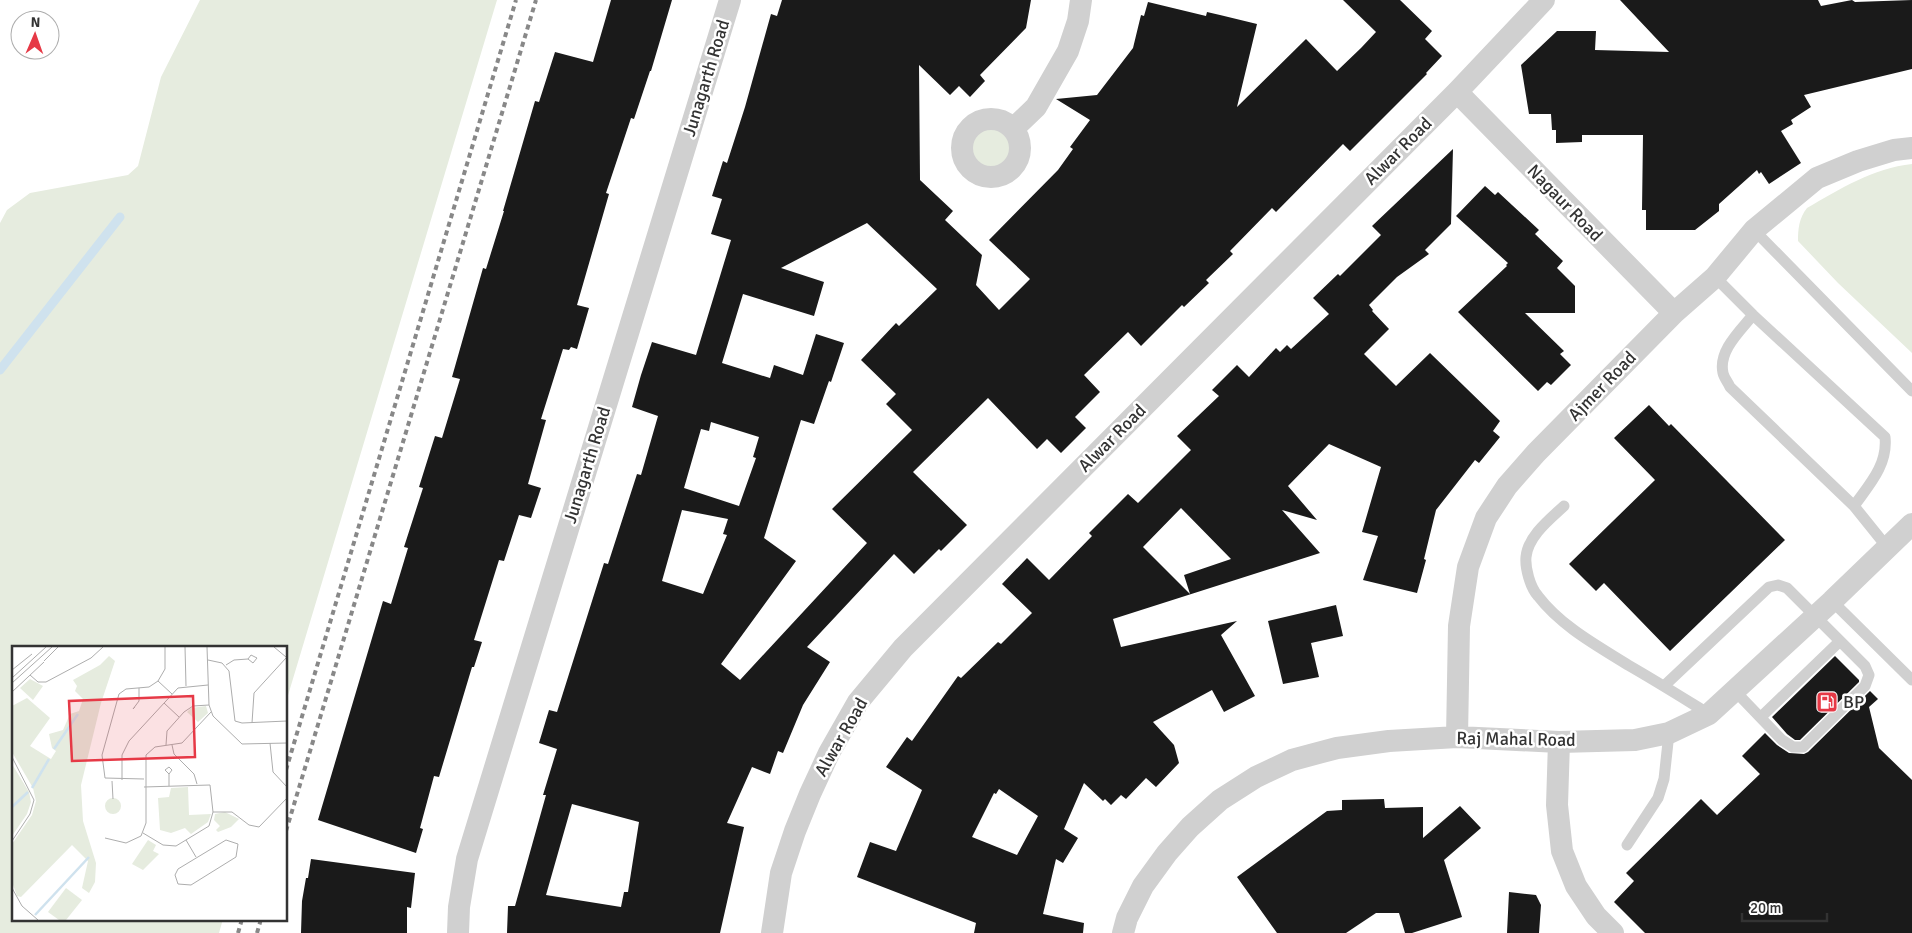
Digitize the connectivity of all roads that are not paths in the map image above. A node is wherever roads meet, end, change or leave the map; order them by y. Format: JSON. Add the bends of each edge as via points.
{"nodes":[{"id":1,"x":730,"y":0,"type":"edge"},
{"id":2,"x":1080,"y":0,"type":"edge"},
{"id":3,"x":1544,"y":0,"type":"edge"},
{"id":4,"x":1457,"y":92,"type":"junction"},
{"id":5,"x":1013,"y":129,"type":"dead end"},
{"id":6,"x":1912,"y":148,"type":"edge"},
{"id":7,"x":1754,"y":230,"type":"junction"},
{"id":8,"x":1715,"y":276,"type":"junction"},
{"id":9,"x":1674,"y":313,"type":"junction"},
{"id":10,"x":1752,"y":315,"type":"junction"},
{"id":11,"x":1912,"y":391,"type":"edge"},
{"id":12,"x":1564,"y":506,"type":"dead end"},
{"id":13,"x":1854,"y":506,"type":"junction"},
{"id":14,"x":1912,"y":524,"type":"edge"},
{"id":15,"x":1887,"y":548,"type":"junction"},
{"id":16,"x":1832,"y":601,"type":"junction"},
{"id":17,"x":1815,"y":617,"type":"junction"},
{"id":18,"x":1840,"y":642,"type":"junction"},
{"id":19,"x":1912,"y":680,"type":"edge"},
{"id":20,"x":1664,"y":686,"type":"junction"},
{"id":21,"x":1735,"y":691,"type":"junction"},
{"id":22,"x":1710,"y":714,"type":"junction"},
{"id":23,"x":1761,"y":717,"type":"junction"},
{"id":24,"x":1669,"y":733,"type":"junction"},
{"id":25,"x":1457,"y":737,"type":"junction"},
{"id":26,"x":1558,"y":742,"type":"junction"},
{"id":27,"x":1628,"y":845,"type":"dead end"},
{"id":28,"x":458,"y":933,"type":"edge"},
{"id":29,"x":772,"y":933,"type":"edge"},
{"id":30,"x":1123,"y":933,"type":"edge"},
{"id":31,"x":1613,"y":933,"type":"edge"}],
"edges":[{"from":1,"to":28,"type":"street","name":"Junagarth Road","via":[[467,859]]},
{"from":2,"to":5,"type":"street","via":[[1078,21],[1068,51],[1036,108]]},
{"from":3,"to":4,"type":"street","name":"Alwar Road"},
{"from":4,"to":9,"type":"street","name":"Nagaur Road"},
{"from":4,"to":29,"type":"street","name":"Alwar Road","via":[[903,648],[858,702],[829,753],[794,831],[781,874]]},
{"from":6,"to":7,"type":"street","name":"Ajmer Road","via":[[1858,161],[1817,178]]},
{"from":7,"to":8,"type":"street","name":"Ajmer Road"},
{"from":7,"to":11,"type":"lane"},
{"from":8,"to":9,"type":"street","name":"Ajmer Road"},
{"from":8,"to":10,"type":"lane"},
{"from":9,"to":25,"type":"street","name":"Ajmer Road","via":[[1536,453],[1507,486],[1486,518],[1468,567],[1458,626]]},
{"from":10,"to":13,"type":"lane","via":[[1722,360],[1723,374],[1730,387]]},
{"from":10,"to":13,"type":"lane","via":[[1885,437],[1884,459]]},
{"from":12,"to":20,"type":"lane","via":[[1530,543],[1527,566],[1536,595],[1557,617],[1591,642]]},
{"from":13,"to":15,"type":"lane"},
{"from":14,"to":15,"type":"street","name":"Raj Mahal Road"},
{"from":15,"to":16,"type":"street","name":"Raj Mahal Road"},
{"from":16,"to":17,"type":"street","name":"Raj Mahal Road"},
{"from":16,"to":19,"type":"lane"},
{"from":17,"to":18,"type":"lane"},
{"from":17,"to":20,"type":"lane","via":[[1787,588],[1769,587]]},
{"from":17,"to":21,"type":"street","name":"Raj Mahal Road"},
{"from":18,"to":23,"type":"lane"},
{"from":18,"to":23,"type":"lane","via":[[1865,666],[1869,675],[1865,686],[1803,747],[1793,747],[1782,740]]},
{"from":20,"to":22,"type":"lane"},
{"from":21,"to":22,"type":"street","name":"Raj Mahal Road"},
{"from":21,"to":23,"type":"lane"},
{"from":22,"to":24,"type":"street","name":"Raj Mahal Road"},
{"from":24,"to":26,"type":"street","name":"Raj Mahal Road","via":[[1635,740]]},
{"from":24,"to":27,"type":"lane","via":[[1664,779],[1658,798]]},
{"from":25,"to":26,"type":"street","name":"Raj Mahal Road"},
{"from":25,"to":30,"type":"street","name":"Raj Mahal Road","via":[[1337,748],[1292,760],[1256,777],[1220,800],[1167,853],[1143,886]]},
{"from":26,"to":31,"type":"street","via":[[1557,805],[1562,851],[1576,886],[1596,916]]}]}
